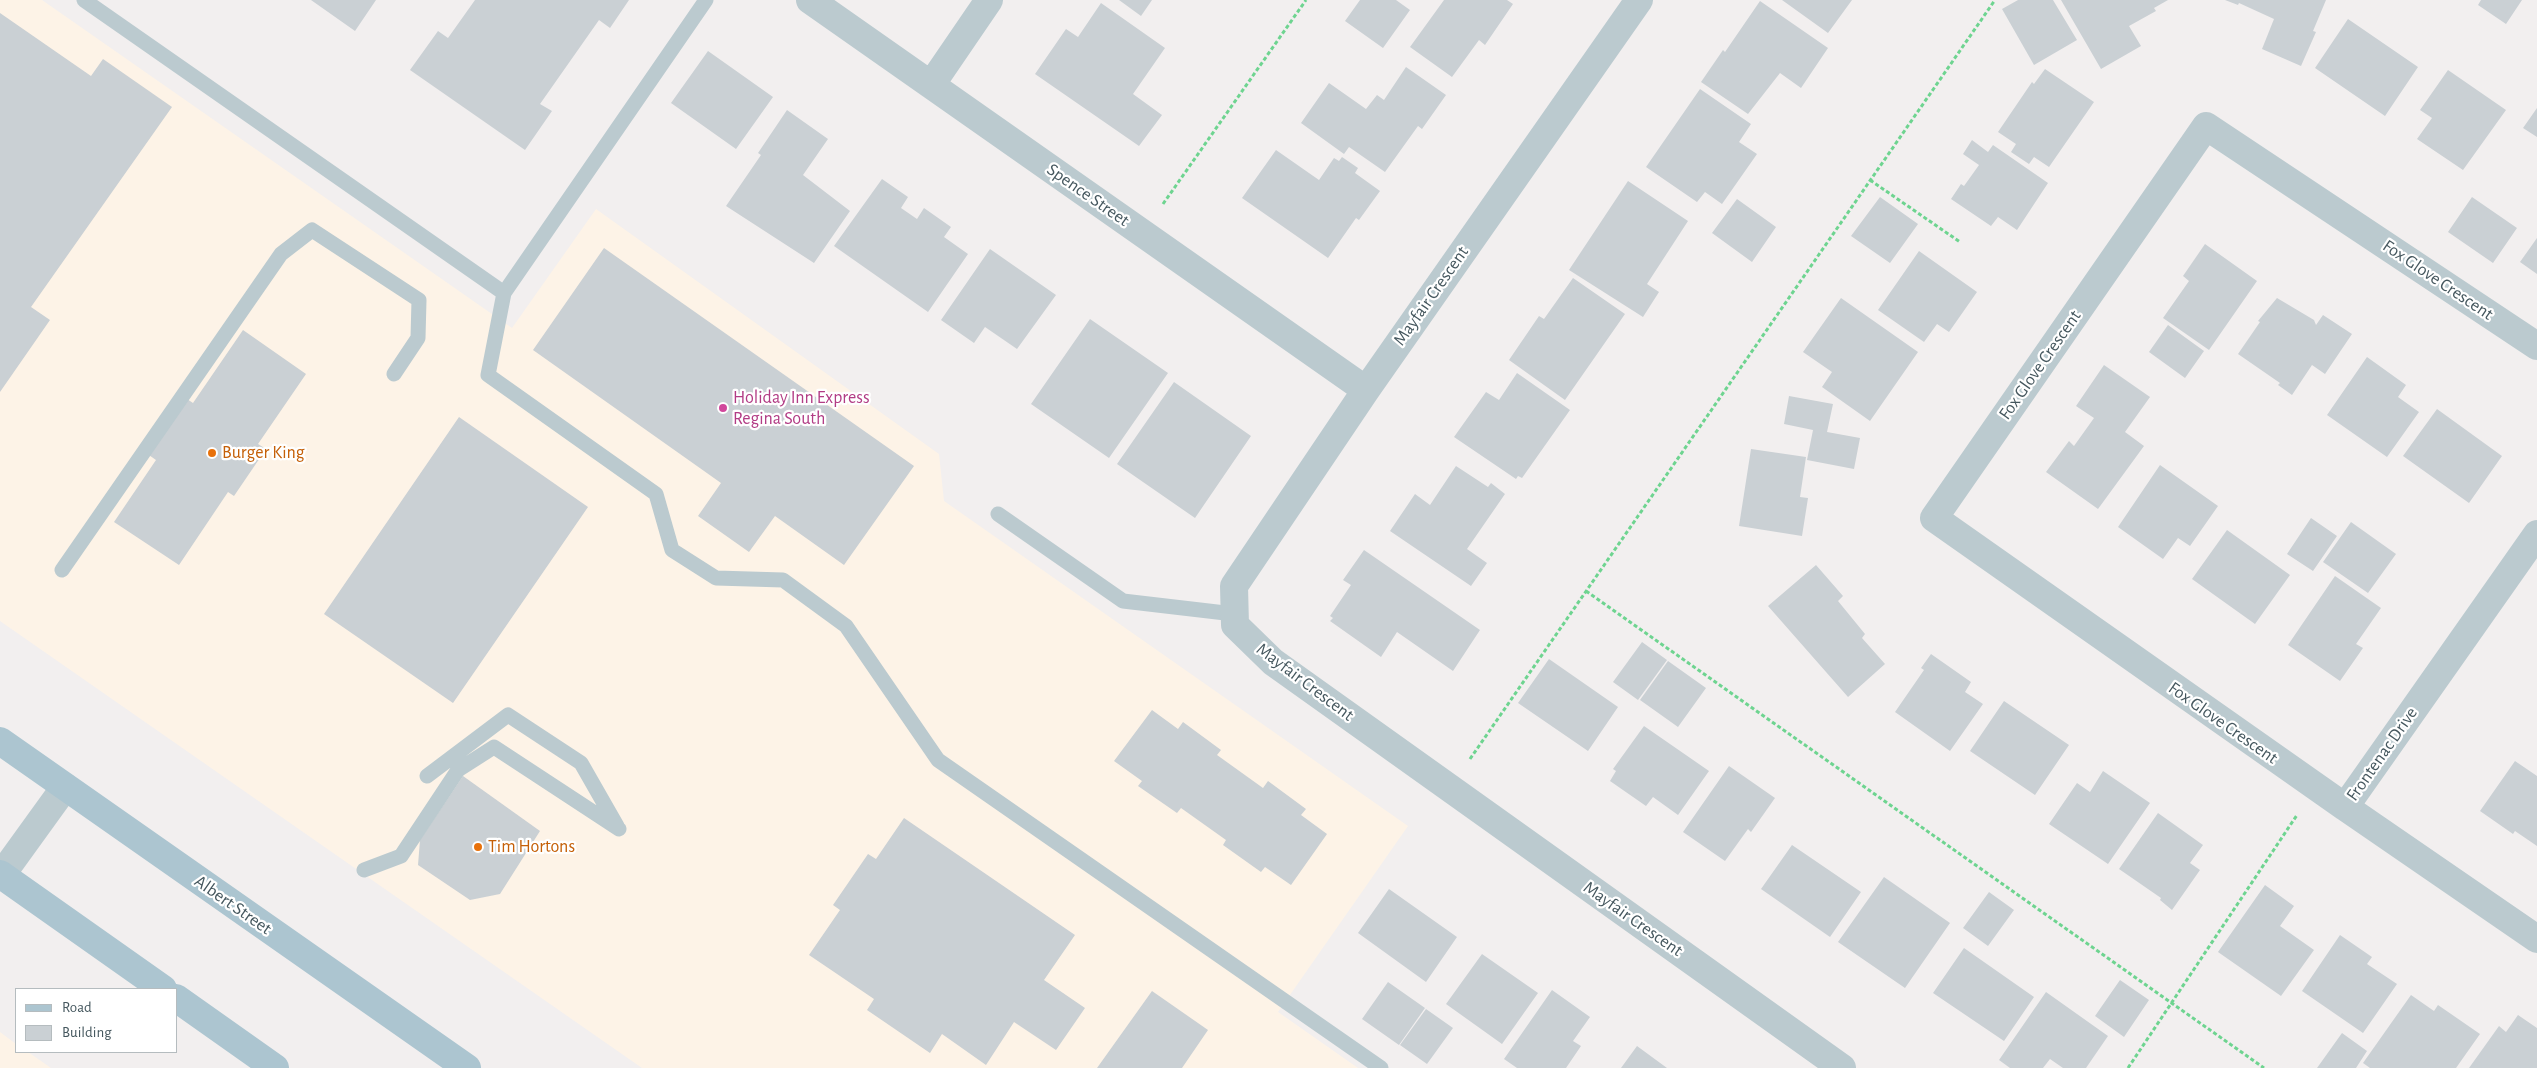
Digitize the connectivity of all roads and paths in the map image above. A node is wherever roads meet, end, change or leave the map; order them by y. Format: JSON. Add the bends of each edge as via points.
{"nodes":[{"id":1,"x":84,"y":0,"type":"edge"},
{"id":2,"x":706,"y":0,"type":"edge"},
{"id":3,"x":810,"y":0,"type":"edge"},
{"id":4,"x":989,"y":0,"type":"edge"},
{"id":5,"x":1306,"y":0,"type":"edge"},
{"id":6,"x":1638,"y":0,"type":"edge"},
{"id":7,"x":1996,"y":0,"type":"edge"},
{"id":8,"x":844,"y":10,"type":"edge"},
{"id":9,"x":931,"y":85,"type":"junction"},
{"id":10,"x":1870,"y":180,"type":"junction"},
{"id":11,"x":1142,"y":233,"type":"junction"},
{"id":12,"x":1960,"y":242,"type":"dead end"},
{"id":13,"x":504,"y":292,"type":"junction"},
{"id":14,"x":2537,"y":346,"type":"edge"},
{"id":15,"x":394,"y":374,"type":"dead end"},
{"id":16,"x":1366,"y":390,"type":"junction"},
{"id":17,"x":998,"y":514,"type":"dead end"},
{"id":18,"x":2537,"y":534,"type":"edge"},
{"id":19,"x":62,"y":570,"type":"dead end"},
{"id":20,"x":1586,"y":591,"type":"junction"},
{"id":21,"x":1234,"y":614,"type":"junction"},
{"id":22,"x":0,"y":741,"type":"edge"},
{"id":23,"x":427,"y":776,"type":"dead end"},
{"id":24,"x":65,"y":787,"type":"junction"},
{"id":25,"x":1450,"y":788,"type":"junction"},
{"id":26,"x":2315,"y":788,"type":"junction"},
{"id":27,"x":2345,"y":807,"type":"junction"},
{"id":28,"x":364,"y":870,"type":"dead end"},
{"id":29,"x":0,"y":875,"type":"edge"},
{"id":30,"x":2537,"y":938,"type":"edge"},
{"id":31,"x":162,"y":988,"type":"edge"},
{"id":32,"x":178,"y":999,"type":"edge"},
{"id":33,"x":2171,"y":1003,"type":"junction"},
{"id":34,"x":275,"y":1068,"type":"edge"},
{"id":35,"x":467,"y":1068,"type":"edge"},
{"id":36,"x":1382,"y":1068,"type":"edge"},
{"id":37,"x":1842,"y":1068,"type":"edge"},
{"id":38,"x":2128,"y":1068,"type":"edge"},
{"id":39,"x":2264,"y":1068,"type":"edge"}],
"edges":[{"from":1,"to":13,"type":"lane"},
{"from":2,"to":13,"type":"lane"},
{"from":3,"to":8,"type":"street","name":"Spence Street"},
{"from":4,"to":9,"type":"street"},
{"from":5,"to":11,"type":"path"},
{"from":6,"to":16,"type":"street","name":"Mayfair Crescent"},
{"from":7,"to":10,"type":"path"},
{"from":8,"to":9,"type":"street","name":"Spence Street"},
{"from":9,"to":11,"type":"street","name":"Spence Street"},
{"from":10,"to":12,"type":"path"},
{"from":10,"to":20,"type":"path"},
{"from":11,"to":16,"type":"street","name":"Spence Street"},
{"from":13,"to":36,"type":"lane","via":[[488,375],[656,494],[672,550],[716,578],[783,580],[846,626],[938,760]]},
{"from":14,"to":26,"type":"street","name":"Fox Glove Crescent","via":[[2206,126],[1934,518]]},
{"from":15,"to":19,"type":"lane","via":[[418,338],[419,300],[312,230],[281,254]]},
{"from":16,"to":21,"type":"street","name":"Mayfair Crescent","via":[[1234,586]]},
{"from":17,"to":21,"type":"lane","via":[[1123,601]]},
{"from":18,"to":27,"type":"street","name":"Frontenac Drive"},
{"from":20,"to":25,"type":"path"},
{"from":20,"to":33,"type":"path"},
{"from":21,"to":25,"type":"street","name":"Mayfair Crescent","via":[[1235,625],[1273,662]]},
{"from":22,"to":24,"type":"main road","name":"Albert Street"},
{"from":23,"to":28,"type":"lane","via":[[508,715],[581,763],[619,829],[494,747],[458,770],[401,856]]},
{"from":24,"to":29,"type":"street"},
{"from":24,"to":35,"type":"main road","name":"Albert Street"},
{"from":25,"to":37,"type":"street","name":"Mayfair Crescent"},
{"from":26,"to":27,"type":"street","name":"Fox Glove Crescent"},
{"from":26,"to":33,"type":"path"},
{"from":27,"to":30,"type":"street","name":"Frontenac Drive"},
{"from":29,"to":31,"type":"main road"},
{"from":32,"to":34,"type":"main road"},
{"from":33,"to":38,"type":"path"},
{"from":33,"to":39,"type":"path"}]}
